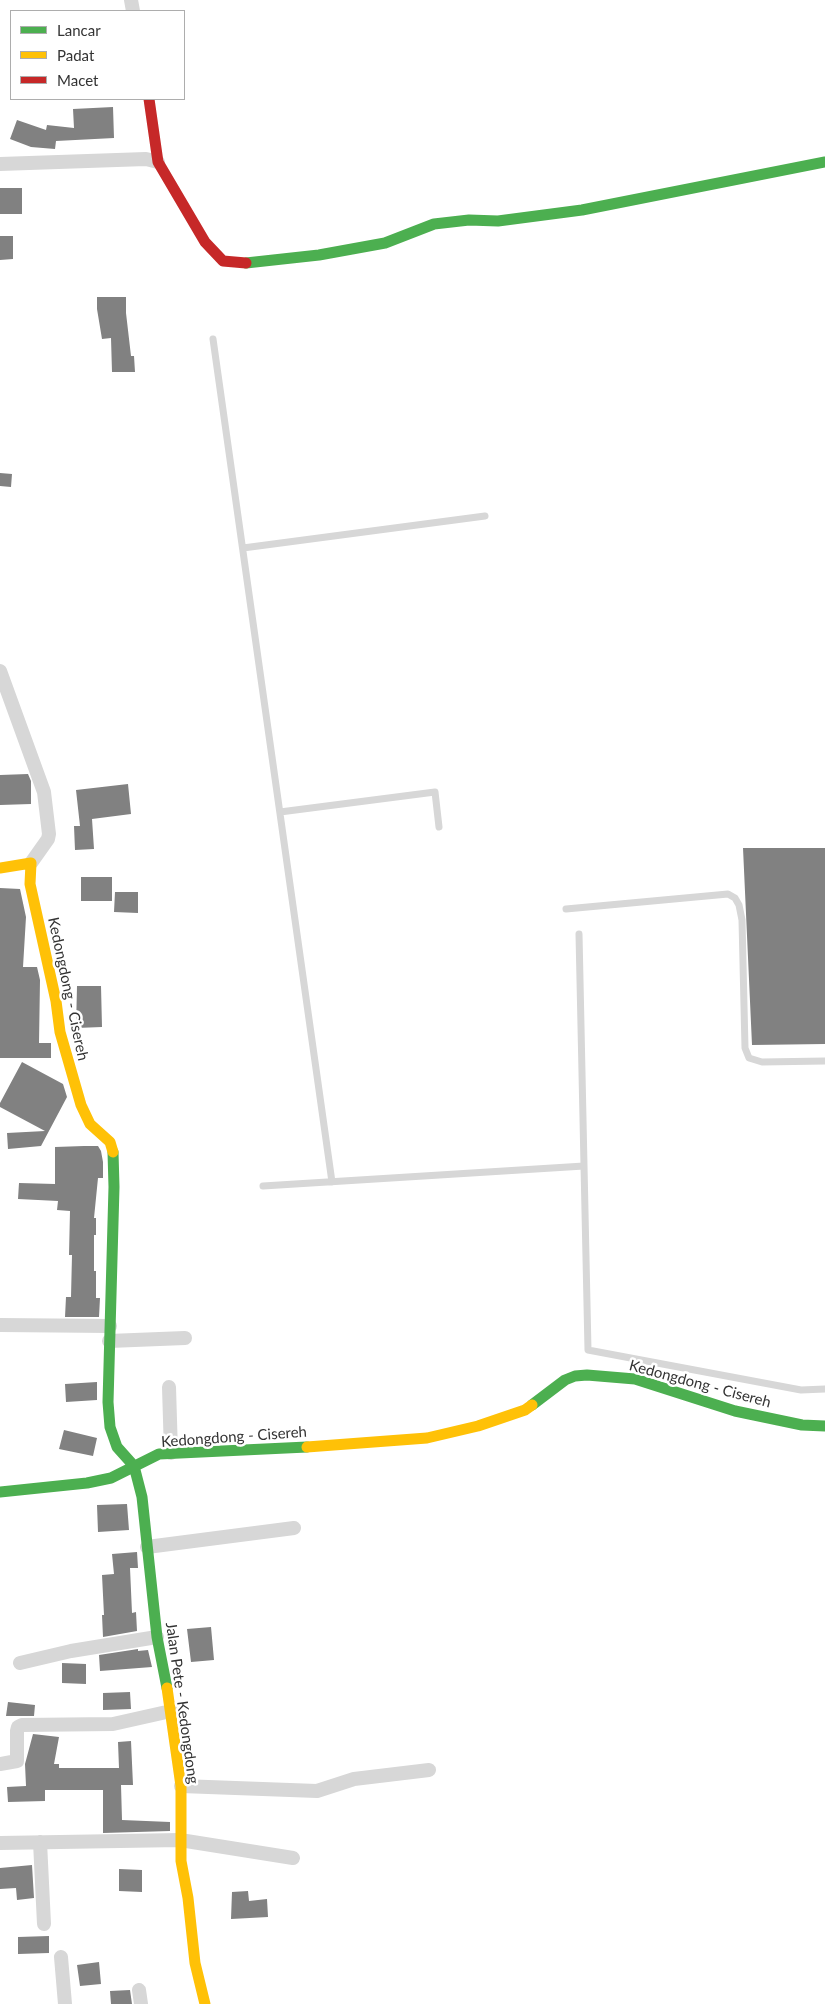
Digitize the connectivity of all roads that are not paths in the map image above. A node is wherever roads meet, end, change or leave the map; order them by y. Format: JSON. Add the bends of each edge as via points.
{"nodes":[{"id":1,"x":149,"y":100,"type":"edge"},
{"id":2,"x":158,"y":162,"type":"junction"},
{"id":3,"x":825,"y":162,"type":"edge"},
{"id":4,"x":0,"y":164,"type":"edge"},
{"id":5,"x":213,"y":339,"type":"dead end"},
{"id":6,"x":485,"y":516,"type":"dead end"},
{"id":7,"x":243,"y":548,"type":"junction"},
{"id":8,"x":0,"y":671,"type":"edge"},
{"id":9,"x":280,"y":812,"type":"junction"},
{"id":10,"x":439,"y":827,"type":"dead end"},
{"id":11,"x":31,"y":863,"type":"junction"},
{"id":12,"x":0,"y":868,"type":"edge"},
{"id":13,"x":566,"y":909,"type":"dead end"},
{"id":14,"x":579,"y":934,"type":"dead end"},
{"id":15,"x":825,"y":1061,"type":"edge"},
{"id":16,"x":584,"y":1166,"type":"junction"},
{"id":17,"x":332,"y":1182,"type":"junction"},
{"id":18,"x":263,"y":1186,"type":"dead end"},
{"id":19,"x":0,"y":1325,"type":"edge"},
{"id":20,"x":110,"y":1326,"type":"junction"},
{"id":21,"x":185,"y":1338,"type":"dead end"},
{"id":22,"x":109,"y":1341,"type":"junction"},
{"id":23,"x":169,"y":1387,"type":"dead end"},
{"id":24,"x":825,"y":1388,"type":"edge"},
{"id":25,"x":825,"y":1426,"type":"edge"},
{"id":26,"x":171,"y":1453,"type":"junction"},
{"id":27,"x":134,"y":1466,"type":"junction"},
{"id":28,"x":0,"y":1492,"type":"edge"},
{"id":29,"x":294,"y":1528,"type":"dead end"},
{"id":30,"x":147,"y":1547,"type":"junction"},
{"id":31,"x":157,"y":1638,"type":"junction"},
{"id":32,"x":20,"y":1663,"type":"dead end"},
{"id":33,"x":171,"y":1711,"type":"junction"},
{"id":34,"x":0,"y":1764,"type":"edge"},
{"id":35,"x":429,"y":1770,"type":"dead end"},
{"id":36,"x":181,"y":1786,"type":"junction"},
{"id":37,"x":180,"y":1840,"type":"junction"},
{"id":38,"x":40,"y":1842,"type":"junction"},
{"id":39,"x":0,"y":1843,"type":"edge"},
{"id":40,"x":293,"y":1858,"type":"dead end"},
{"id":41,"x":44,"y":1924,"type":"dead end"},
{"id":42,"x":61,"y":1957,"type":"dead end"},
{"id":43,"x":139,"y":1990,"type":"dead end"},
{"id":44,"x":65,"y":2004,"type":"edge"},
{"id":45,"x":141,"y":2004,"type":"edge"},
{"id":46,"x":205,"y":2004,"type":"edge"}],
"edges":[{"from":1,"to":2,"type":"street"},
{"from":2,"to":3,"type":"street","via":[[205,242],[223,261],[246,264],[385,243],[434,224],[498,221],[582,210]]},
{"from":2,"to":4,"type":"street","via":[[146,159]]},
{"from":5,"to":7,"type":"lane"},
{"from":6,"to":7,"type":"lane"},
{"from":7,"to":9,"type":"lane"},
{"from":8,"to":11,"type":"street","via":[[44,792],[49,834]]},
{"from":9,"to":10,"type":"lane","via":[[435,792]]},
{"from":9,"to":17,"type":"lane"},
{"from":11,"to":12,"type":"street"},
{"from":11,"to":20,"type":"street","name":"Kedongdong - Cisereh","via":[[30,884],[60,1032],[82,1105],[90,1124],[110,1142],[114,1161]]},
{"from":13,"to":15,"type":"lane","via":[[728,894],[735,898],[742,920],[745,1048],[749,1058],[762,1062]]},
{"from":14,"to":16,"type":"lane"},
{"from":16,"to":17,"type":"lane"},
{"from":16,"to":24,"type":"lane","via":[[588,1350],[801,1390]]},
{"from":17,"to":18,"type":"lane"},
{"from":19,"to":20,"type":"street"},
{"from":20,"to":22,"type":"street","name":"Kedongdong - Cisereh"},
{"from":21,"to":22,"type":"street"},
{"from":22,"to":27,"type":"street","name":"Kedongdong - Cisereh","via":[[110,1427],[117,1446]]},
{"from":23,"to":26,"type":"street"},
{"from":25,"to":26,"type":"street","name":"Kedongdong - Cisereh","via":[[802,1425],[735,1412],[635,1379],[587,1375],[565,1380],[525,1410],[428,1438]]},
{"from":26,"to":27,"type":"street","name":"Kedongdong - Cisereh","via":[[160,1454]]},
{"from":27,"to":28,"type":"street","via":[[111,1478],[87,1483]]},
{"from":27,"to":30,"type":"street","name":"Jalan Pete - Kedongdong","via":[[142,1497]]},
{"from":29,"to":30,"type":"street"},
{"from":30,"to":31,"type":"street","name":"Jalan Pete - Kedongdong"},
{"from":31,"to":32,"type":"street","via":[[71,1651]]},
{"from":31,"to":33,"type":"street","name":"Jalan Pete - Kedongdong"},
{"from":33,"to":34,"type":"street","via":[[113,1724],[22,1725],[17,1730],[17,1761]]},
{"from":33,"to":36,"type":"street","name":"Jalan Pete - Kedongdong"},
{"from":35,"to":36,"type":"street","via":[[354,1779],[317,1791]]},
{"from":36,"to":37,"type":"street","name":"Jalan Pete - Kedongdong"},
{"from":37,"to":38,"type":"street"},
{"from":37,"to":40,"type":"street"},
{"from":37,"to":46,"type":"street","name":"Jalan Pete - Kedongdong","via":[[194,1962]]},
{"from":38,"to":39,"type":"street"},
{"from":38,"to":41,"type":"street"},
{"from":42,"to":44,"type":"street"},
{"from":43,"to":45,"type":"street"}]}
